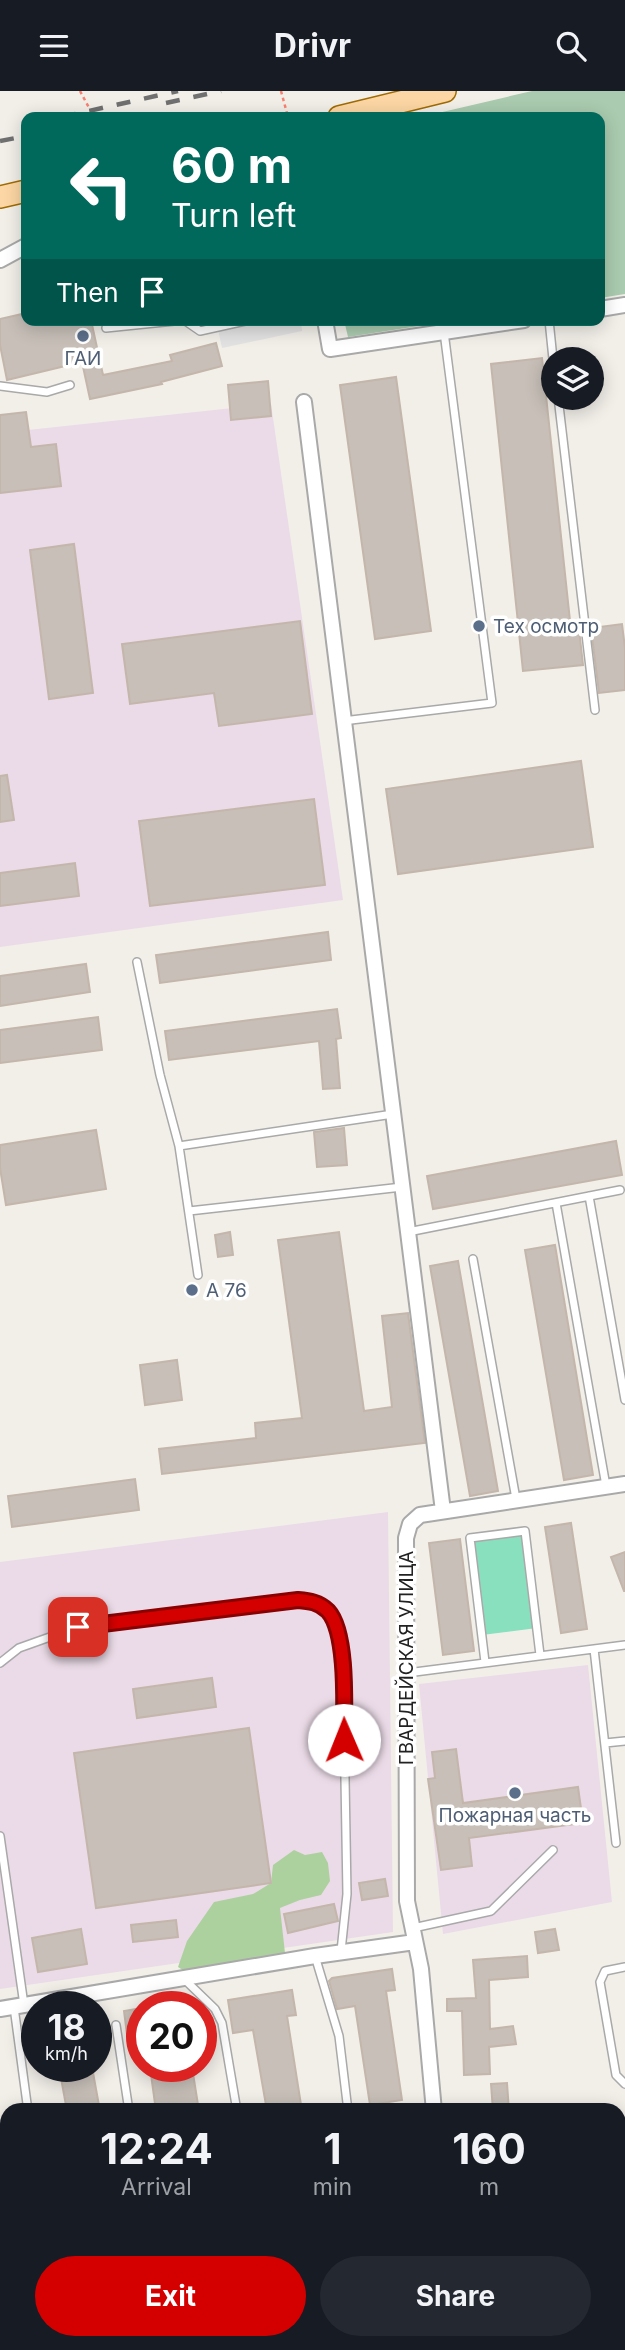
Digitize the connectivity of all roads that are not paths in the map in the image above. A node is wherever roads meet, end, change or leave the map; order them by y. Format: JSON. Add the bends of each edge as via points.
{"nodes":[{"id":1,"x":445,"y":91,"type":"edge"},
{"id":2,"x":359,"y":112,"type":"edge"},
{"id":3,"x":21,"y":192,"type":"edge"},
{"id":4,"x":0,"y":197,"type":"edge"},
{"id":5,"x":21,"y":249,"type":"edge"},
{"id":6,"x":0,"y":260,"type":"edge"},
{"id":7,"x":625,"y":305,"type":"edge"},
{"id":8,"x":605,"y":308,"type":"edge"},
{"id":9,"x":126,"y":326,"type":"edge"},
{"id":10,"x":193,"y":326,"type":"edge"},
{"id":11,"x":220,"y":326,"type":"edge"},
{"id":12,"x":325,"y":326,"type":"edge"},
{"id":13,"x":487,"y":326,"type":"edge"},
{"id":14,"x":550,"y":326,"type":"edge"},
{"id":15,"x":106,"y":328,"type":"dead end"},
{"id":16,"x":444,"y":333,"type":"junction"},
{"id":17,"x":552,"y":347,"type":"edge"},
{"id":18,"x":70,"y":385,"type":"dead end"},
{"id":19,"x":0,"y":386,"type":"edge"},
{"id":20,"x":304,"y":402,"type":"dead end"},
{"id":21,"x":560,"y":410,"type":"edge"},
{"id":22,"x":595,"y":710,"type":"dead end"},
{"id":23,"x":343,"y":721,"type":"junction"},
{"id":24,"x":137,"y":962,"type":"dead end"},
{"id":25,"x":394,"y":1114,"type":"junction"},
{"id":26,"x":179,"y":1146,"type":"junction"},
{"id":27,"x":402,"y":1187,"type":"junction"},
{"id":28,"x":620,"y":1190,"type":"dead end"},
{"id":29,"x":589,"y":1196,"type":"junction"},
{"id":30,"x":556,"y":1203,"type":"junction"},
{"id":31,"x":189,"y":1211,"type":"junction"},
{"id":32,"x":407,"y":1232,"type":"junction"},
{"id":33,"x":473,"y":1259,"type":"dead end"},
{"id":34,"x":198,"y":1275,"type":"dead end"},
{"id":35,"x":625,"y":1400,"type":"edge"},
{"id":36,"x":625,"y":1484,"type":"edge"},
{"id":37,"x":606,"y":1486,"type":"junction"},
{"id":38,"x":516,"y":1499,"type":"junction"},
{"id":39,"x":443,"y":1511,"type":"junction"},
{"id":40,"x":625,"y":1645,"type":"edge"},
{"id":41,"x":594,"y":1649,"type":"junction"},
{"id":42,"x":540,"y":1655,"type":"junction"},
{"id":43,"x":485,"y":1662,"type":"junction"},
{"id":44,"x":0,"y":1663,"type":"edge"},
{"id":45,"x":405,"y":1673,"type":"junction"},
{"id":46,"x":625,"y":1741,"type":"edge"},
{"id":47,"x":605,"y":1744,"type":"junction"},
{"id":48,"x":0,"y":1836,"type":"edge"},
{"id":49,"x":616,"y":1843,"type":"dead end"},
{"id":50,"x":553,"y":1850,"type":"dead end"},
{"id":51,"x":414,"y":1935,"type":"junction"},
{"id":52,"x":341,"y":1953,"type":"junction"},
{"id":53,"x":315,"y":1956,"type":"junction"},
{"id":54,"x":625,"y":1967,"type":"edge"},
{"id":55,"x":183,"y":1978,"type":"junction"},
{"id":56,"x":13,"y":2006,"type":"edge"},
{"id":57,"x":116,"y":2025,"type":"dead end"},
{"id":58,"x":625,"y":2084,"type":"edge"},
{"id":59,"x":27,"y":2103,"type":"edge"},
{"id":60,"x":128,"y":2103,"type":"edge"},
{"id":61,"x":236,"y":2103,"type":"edge"},
{"id":62,"x":347,"y":2103,"type":"edge"},
{"id":63,"x":433,"y":2103,"type":"edge"}],
"edges":[{"from":1,"to":2,"type":"main road"},
{"from":3,"to":4,"type":"main road"},
{"from":5,"to":6,"type":"street"},
{"from":7,"to":8,"type":"street"},
{"from":9,"to":15,"type":"lane"},
{"from":10,"to":11,"type":"lane","via":[[200,331]]},
{"from":12,"to":16,"type":"street","via":[[330,349]]},
{"from":13,"to":16,"type":"street"},
{"from":14,"to":17,"type":"lane"},
{"from":16,"to":23,"type":"lane","via":[[492,703]]},
{"from":18,"to":19,"type":"lane","via":[[47,392]]},
{"from":20,"to":23,"type":"street"},
{"from":21,"to":22,"type":"lane"},
{"from":23,"to":25,"type":"street"},
{"from":24,"to":26,"type":"lane"},
{"from":25,"to":26,"type":"lane"},
{"from":25,"to":27,"type":"street"},
{"from":26,"to":31,"type":"lane"},
{"from":27,"to":31,"type":"lane"},
{"from":27,"to":32,"type":"street"},
{"from":28,"to":29,"type":"lane"},
{"from":29,"to":30,"type":"lane"},
{"from":29,"to":35,"type":"lane"},
{"from":30,"to":32,"type":"lane"},
{"from":30,"to":37,"type":"lane"},
{"from":31,"to":34,"type":"lane"},
{"from":32,"to":39,"type":"street"},
{"from":33,"to":38,"type":"lane"},
{"from":36,"to":37,"type":"street","name":"ГВАРДЕЙСКАЯ УЛИЦА"},
{"from":37,"to":38,"type":"street","name":"ГВАРДЕЙСКАЯ УЛИЦА"},
{"from":38,"to":39,"type":"street","name":"ГВАРДЕЙСКАЯ УЛИЦА"},
{"from":39,"to":45,"type":"street","name":"ГВАРДЕЙСКАЯ УЛИЦА","via":[[420,1515],[410,1524],[406,1538]]},
{"from":40,"to":41,"type":"lane"},
{"from":41,"to":42,"type":"lane"},
{"from":41,"to":47,"type":"lane"},
{"from":42,"to":43,"type":"lane"},
{"from":42,"to":43,"type":"lane","via":[[525,1531],[470,1538]]},
{"from":43,"to":45,"type":"lane"},
{"from":44,"to":52,"type":"lane","via":[[19,1649],[78,1627],[298,1600],[319,1604],[329,1612],[343,1663],[347,1894]]},
{"from":45,"to":51,"type":"street","name":"ГВАРДЕЙСКАЯ УЛИЦА","via":[[407,1901]]},
{"from":46,"to":47,"type":"lane"},
{"from":47,"to":49,"type":"lane"},
{"from":48,"to":56,"type":"lane"},
{"from":50,"to":51,"type":"lane","via":[[491,1911]]},
{"from":51,"to":52,"type":"street"},
{"from":51,"to":63,"type":"street","name":"ГВАРДЕЙСКАЯ УЛИЦА"},
{"from":52,"to":53,"type":"street"},
{"from":53,"to":55,"type":"street"},
{"from":53,"to":62,"type":"lane","via":[[339,2036]]},
{"from":54,"to":58,"type":"lane","via":[[605,1971],[600,1982],[616,2075]]},
{"from":55,"to":56,"type":"street"},
{"from":55,"to":61,"type":"lane","via":[[215,2009],[222,2023]]},
{"from":56,"to":59,"type":"lane"},
{"from":57,"to":60,"type":"lane"}]}
